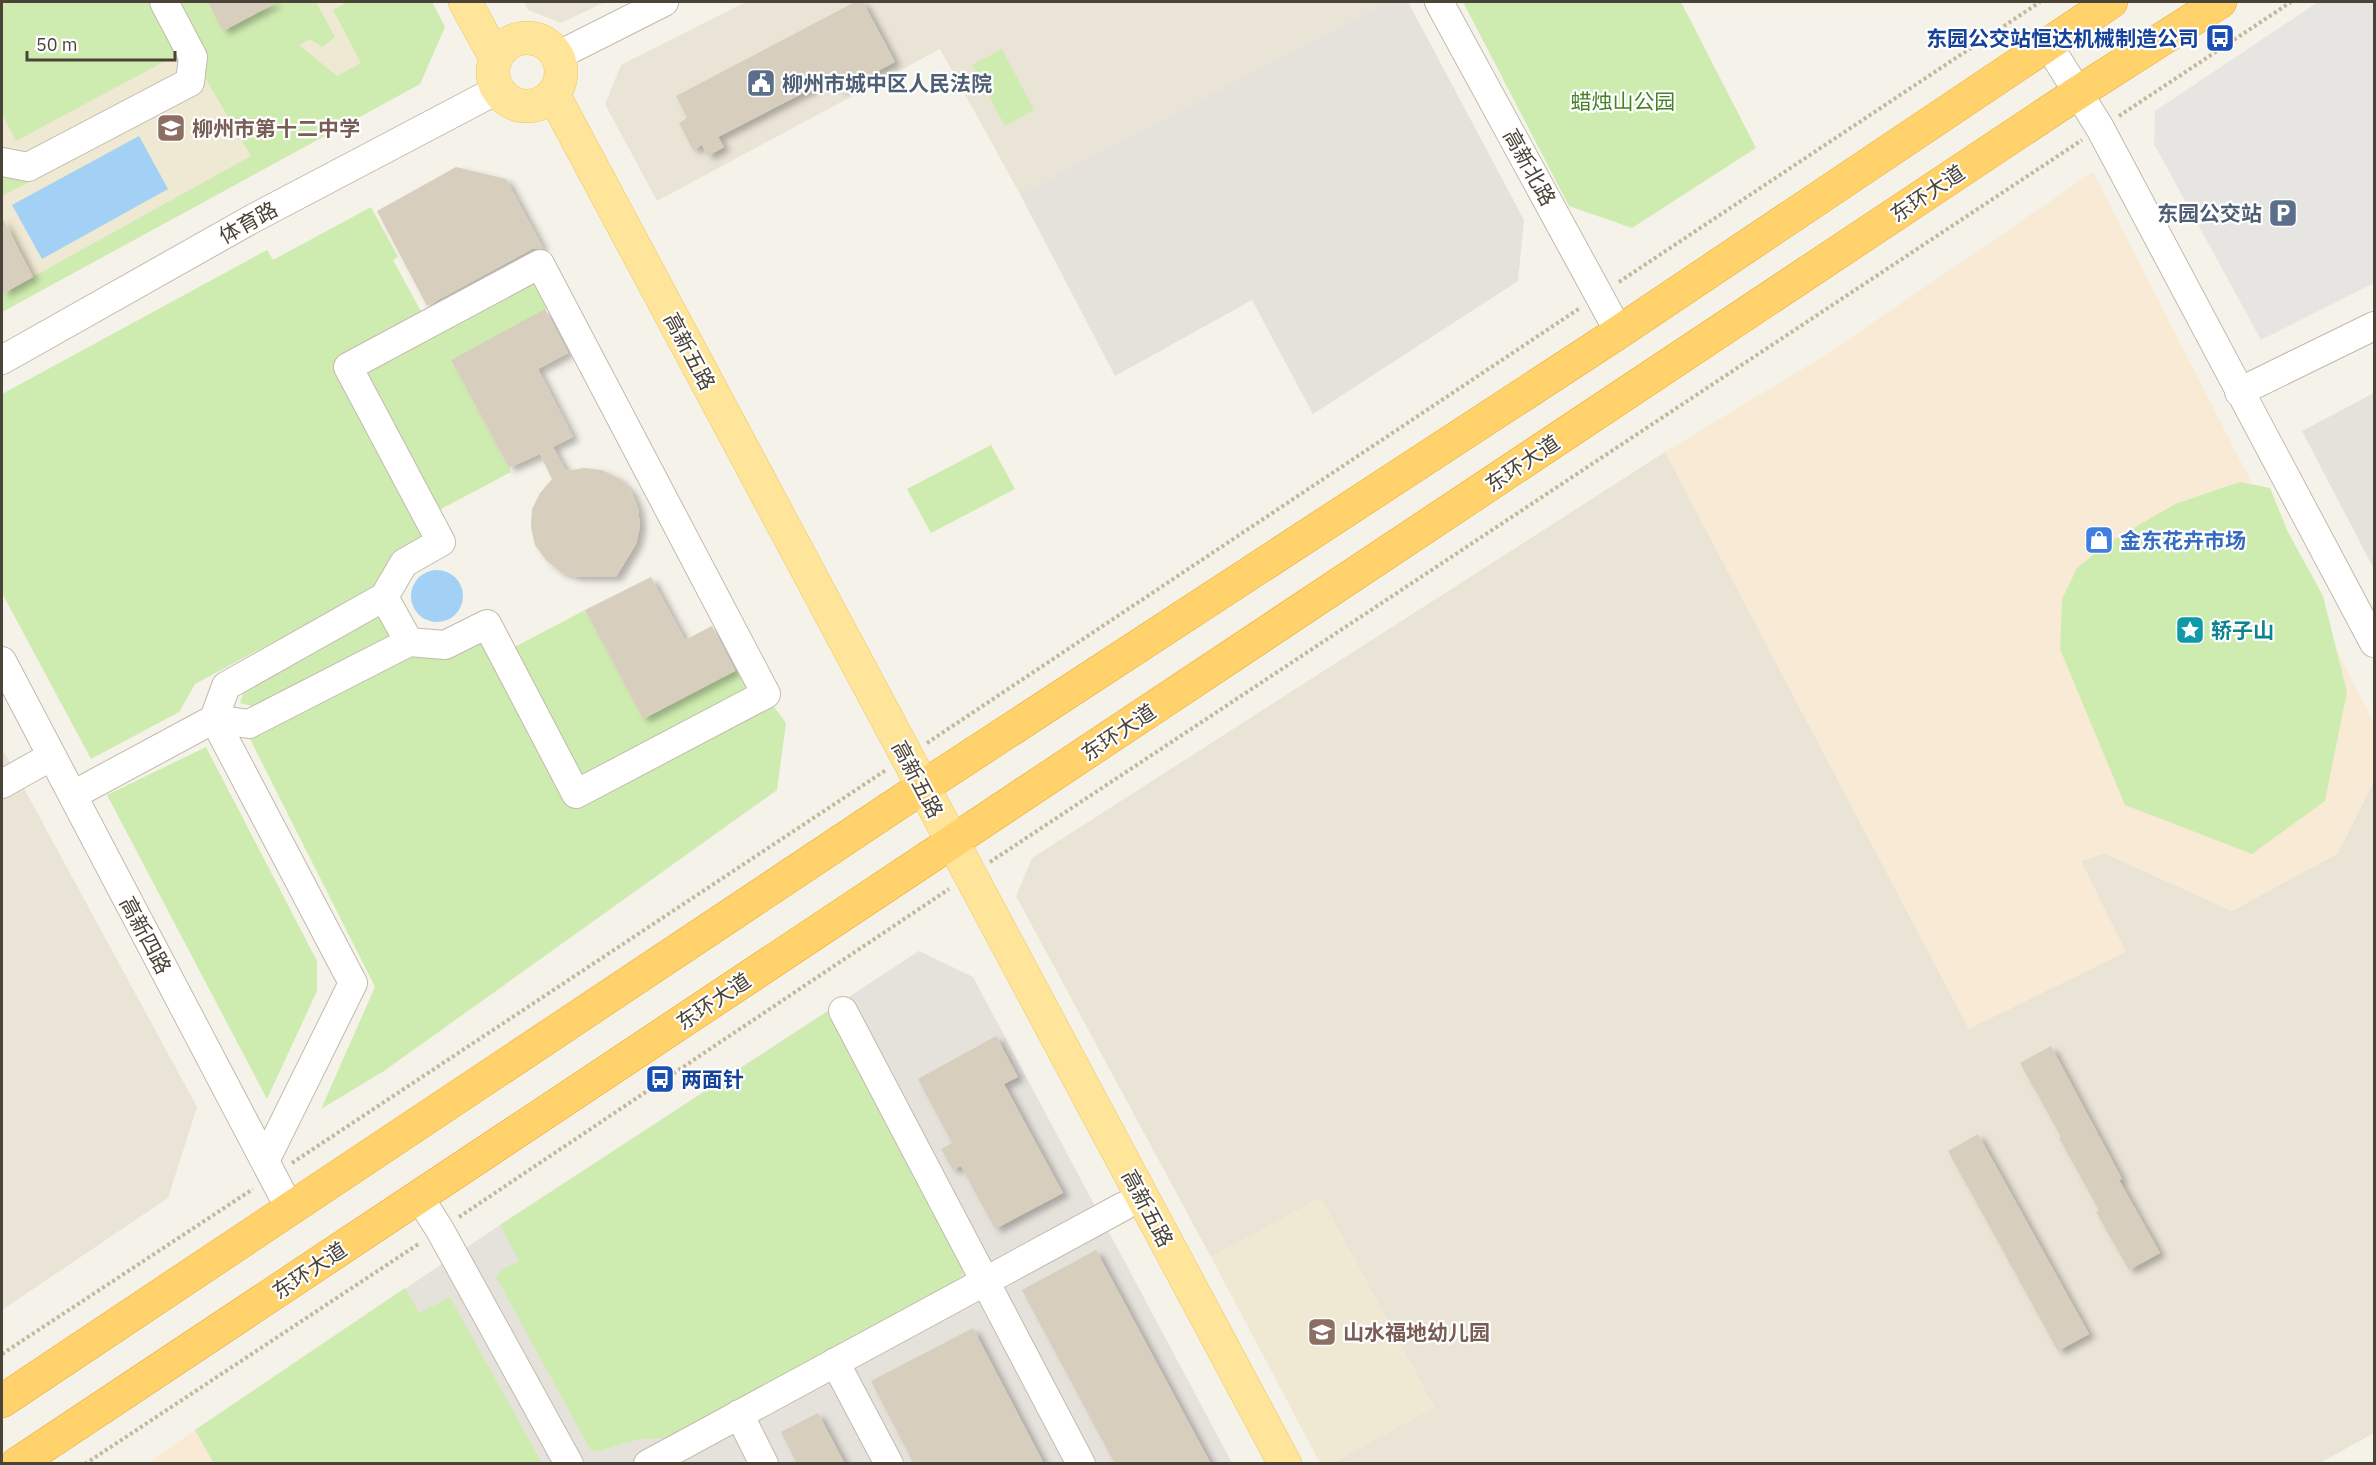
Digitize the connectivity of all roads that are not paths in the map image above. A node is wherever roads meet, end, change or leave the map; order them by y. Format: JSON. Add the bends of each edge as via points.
{"nodes":[{"id":1,"x":164,"y":2,"type":"edge"},
{"id":2,"x":465,"y":2,"type":"edge"},
{"id":3,"x":488,"y":2,"type":"edge"},
{"id":4,"x":664,"y":2,"type":"edge"},
{"id":5,"x":1439,"y":2,"type":"edge"},
{"id":6,"x":2111,"y":2,"type":"edge"},
{"id":7,"x":2220,"y":2,"type":"edge"},
{"id":8,"x":2047,"y":43,"type":"junction"},
{"id":9,"x":557,"y":56,"type":"junction"},
{"id":10,"x":501,"y":63,"type":"junction"},
{"id":11,"x":2079,"y":92,"type":"junction"},
{"id":12,"x":545,"y":100,"type":"junction"},
{"id":13,"x":2,"y":162,"type":"edge"},
{"id":14,"x":2374,"y":326,"type":"edge"},
{"id":15,"x":1619,"y":332,"type":"junction"},
{"id":16,"x":2,"y":360,"type":"edge"},
{"id":17,"x":2240,"y":392,"type":"junction"},
{"id":18,"x":384,"y":597,"type":"junction"},
{"id":19,"x":409,"y":642,"type":"junction"},
{"id":20,"x":2374,"y":643,"type":"edge"},
{"id":21,"x":2,"y":661,"type":"edge"},
{"id":22,"x":214,"y":719,"type":"junction"},
{"id":23,"x":52,"y":756,"type":"junction"},
{"id":24,"x":2,"y":784,"type":"edge"},
{"id":25,"x":914,"y":793,"type":"junction"},
{"id":26,"x":73,"y":795,"type":"junction"},
{"id":27,"x":944,"y":848,"type":"junction"},
{"id":28,"x":962,"y":881,"type":"junction"},
{"id":29,"x":843,"y":1011,"type":"dead end"},
{"id":30,"x":269,"y":1168,"type":"junction"},
{"id":31,"x":419,"y":1197,"type":"junction"},
{"id":32,"x":1124,"y":1206,"type":"junction"},
{"id":33,"x":290,"y":1209,"type":"junction"},
{"id":34,"x":985,"y":1281,"type":"junction"},
{"id":35,"x":835,"y":1362,"type":"junction"},
{"id":36,"x":2,"y":1401,"type":"edge"},
{"id":37,"x":739,"y":1414,"type":"junction"},
{"id":38,"x":17,"y":1464,"type":"edge"},
{"id":39,"x":569,"y":1464,"type":"edge"},
{"id":40,"x":648,"y":1464,"type":"edge"},
{"id":41,"x":764,"y":1464,"type":"edge"},
{"id":42,"x":889,"y":1464,"type":"edge"},
{"id":43,"x":1081,"y":1464,"type":"edge"},
{"id":44,"x":1261,"y":1464,"type":"edge"},
{"id":45,"x":1286,"y":1464,"type":"edge"}],
"edges":[{"from":1,"to":13,"type":"street","via":[[193,57],[190,82],[28,167]]},
{"from":2,"to":10,"type":"main road"},
{"from":3,"to":10,"type":"main road"},
{"from":4,"to":9,"type":"street"},
{"from":5,"to":15,"type":"street","name":"高新北路"},
{"from":6,"to":8,"type":"highway"},
{"from":7,"to":11,"type":"highway","name":"东环大道"},
{"from":8,"to":11,"type":"street"},
{"from":8,"to":15,"type":"highway"},
{"from":9,"to":10,"type":"main road","via":[[545,43],[523,38]]},
{"from":9,"to":12,"type":"main road","via":[[560,83]]},
{"from":10,"to":12,"type":"main road","via":[[513,104],[522,106]]},
{"from":10,"to":16,"type":"street","name":"体育路","via":[[252,219]]},
{"from":11,"to":17,"type":"street"},
{"from":11,"to":27,"type":"highway","name":"东环大道"},
{"from":12,"to":25,"type":"main road","name":"高新五路"},
{"from":14,"to":17,"type":"street"},
{"from":15,"to":25,"type":"highway"},
{"from":17,"to":20,"type":"street"},
{"from":18,"to":19,"type":"street"},
{"from":18,"to":19,"type":"street","via":[[404,563],[441,542],[348,367],[540,264],[766,694],[576,794],[487,624],[445,645]]},
{"from":18,"to":22,"type":"street","via":[[226,686]]},
{"from":19,"to":22,"type":"street","via":[[249,724]]},
{"from":21,"to":23,"type":"street","name":"高新四路"},
{"from":22,"to":26,"type":"street"},
{"from":22,"to":30,"type":"street","via":[[353,983]]},
{"from":23,"to":24,"type":"street"},
{"from":23,"to":26,"type":"street","name":"高新四路"},
{"from":25,"to":27,"type":"main road","name":"高新五路"},
{"from":25,"to":33,"type":"highway"},
{"from":26,"to":30,"type":"street","name":"高新四路"},
{"from":27,"to":28,"type":"main road","name":"高新五路"},
{"from":27,"to":31,"type":"highway","name":"东环大道"},
{"from":28,"to":32,"type":"main road","name":"高新五路"},
{"from":28,"to":45,"type":"main road","name":"高新五路"},
{"from":29,"to":34,"type":"street"},
{"from":30,"to":33,"type":"street","name":"高新四路"},
{"from":31,"to":38,"type":"highway","name":"东环大道"},
{"from":31,"to":39,"type":"street"},
{"from":32,"to":34,"type":"street"},
{"from":32,"to":44,"type":"main road","name":"高新五路"},
{"from":33,"to":36,"type":"highway"},
{"from":34,"to":35,"type":"street"},
{"from":34,"to":43,"type":"street"},
{"from":35,"to":37,"type":"street"},
{"from":35,"to":42,"type":"street"},
{"from":37,"to":40,"type":"street"},
{"from":37,"to":41,"type":"street"}]}
